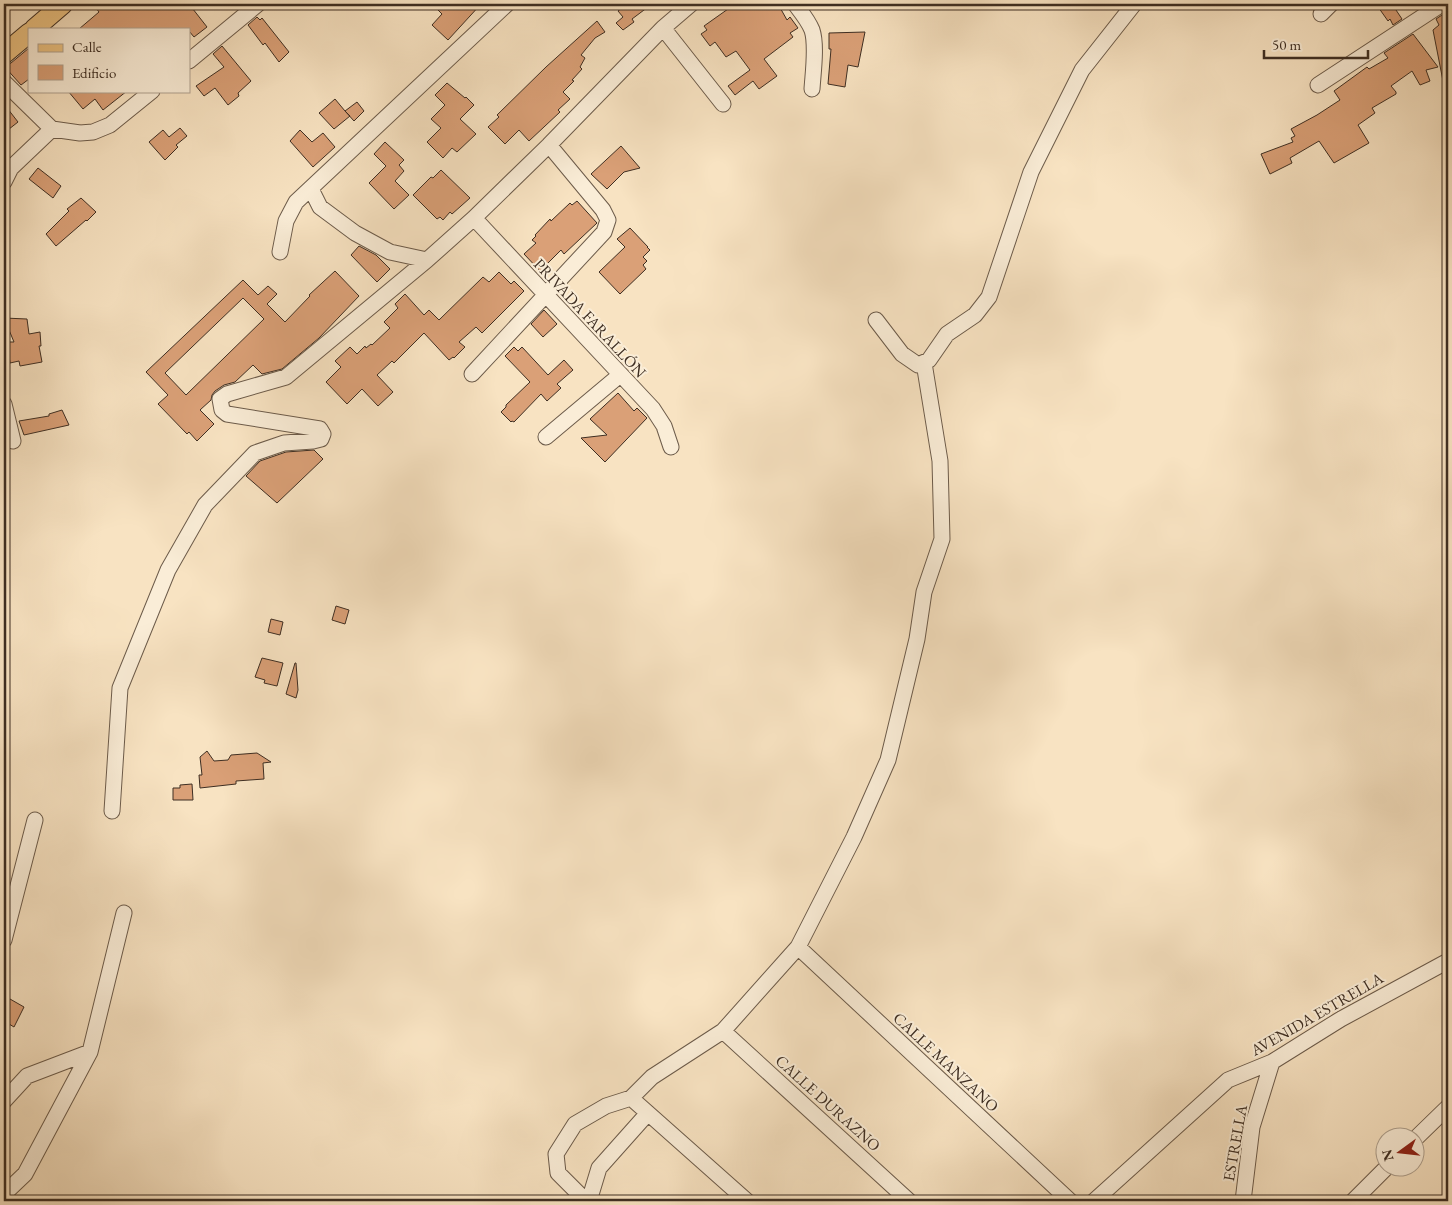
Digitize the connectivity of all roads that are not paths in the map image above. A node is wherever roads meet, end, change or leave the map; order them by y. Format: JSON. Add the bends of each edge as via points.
{"nodes":[{"id":1,"x":258,"y":4,"type":"edge"},
{"id":2,"x":507,"y":4,"type":"edge"},
{"id":3,"x":691,"y":4,"type":"edge"},
{"id":4,"x":795,"y":4,"type":"edge"},
{"id":5,"x":1134,"y":4,"type":"edge"},
{"id":6,"x":1442,"y":4,"type":"edge"},
{"id":7,"x":55,"y":6,"type":"edge"},
{"id":8,"x":35,"y":28,"type":"edge"},
{"id":9,"x":663,"y":28,"type":"junction"},
{"id":10,"x":28,"y":34,"type":"edge"},
{"id":11,"x":4,"y":54,"type":"edge"},
{"id":12,"x":190,"y":60,"type":"edge"},
{"id":13,"x":4,"y":82,"type":"edge"},
{"id":14,"x":1318,"y":85,"type":"dead end"},
{"id":15,"x":812,"y":90,"type":"dead end"},
{"id":16,"x":151,"y":92,"type":"edge"},
{"id":17,"x":723,"y":104,"type":"dead end"},
{"id":18,"x":52,"y":129,"type":"junction"},
{"id":19,"x":549,"y":145,"type":"junction"},
{"id":20,"x":4,"y":182,"type":"edge"},
{"id":21,"x":312,"y":189,"type":"junction"},
{"id":22,"x":474,"y":218,"type":"junction"},
{"id":23,"x":280,"y":252,"type":"dead end"},
{"id":24,"x":427,"y":260,"type":"junction"},
{"id":25,"x":546,"y":296,"type":"junction"},
{"id":26,"x":876,"y":320,"type":"dead end"},
{"id":27,"x":924,"y":363,"type":"junction"},
{"id":28,"x":472,"y":374,"type":"dead end"},
{"id":29,"x":620,"y":375,"type":"junction"},
{"id":30,"x":4,"y":404,"type":"edge"},
{"id":31,"x":546,"y":437,"type":"dead end"},
{"id":32,"x":13,"y":441,"type":"dead end"},
{"id":33,"x":671,"y":448,"type":"dead end"},
{"id":34,"x":112,"y":811,"type":"dead end"},
{"id":35,"x":35,"y":820,"type":"dead end"},
{"id":36,"x":124,"y":913,"type":"dead end"},
{"id":37,"x":4,"y":940,"type":"edge"},
{"id":38,"x":798,"y":948,"type":"junction"},
{"id":39,"x":1448,"y":961,"type":"edge"},
{"id":40,"x":723,"y":1031,"type":"junction"},
{"id":41,"x":90,"y":1052,"type":"junction"},
{"id":42,"x":1272,"y":1062,"type":"junction"},
{"id":43,"x":631,"y":1098,"type":"junction"},
{"id":44,"x":4,"y":1102,"type":"edge"},
{"id":45,"x":1448,"y":1107,"type":"edge"},
{"id":46,"x":648,"y":1113,"type":"junction"},
{"id":47,"x":1424,"y":1130,"type":"edge"},
{"id":48,"x":1376,"y":1178,"type":"edge"},
{"id":49,"x":4,"y":1194,"type":"edge"},
{"id":50,"x":588,"y":1201,"type":"edge"},
{"id":51,"x":747,"y":1201,"type":"edge"},
{"id":52,"x":909,"y":1201,"type":"edge"},
{"id":53,"x":1070,"y":1201,"type":"edge"},
{"id":54,"x":1094,"y":1201,"type":"edge"},
{"id":55,"x":1243,"y":1201,"type":"edge"},
{"id":56,"x":1353,"y":1201,"type":"edge"}],
"edges":[{"from":1,"to":12,"type":"street"},
{"from":2,"to":21,"type":"street"},
{"from":3,"to":9,"type":"street"},
{"from":4,"to":15,"type":"street","via":[[813,32]]},
{"from":5,"to":27,"type":"street","via":[[1077,79],[1031,172],[989,297],[975,315],[947,334]]},
{"from":6,"to":14,"type":"street"},
{"from":7,"to":8,"type":"main road"},
{"from":9,"to":17,"type":"street"},
{"from":9,"to":19,"type":"street"},
{"from":10,"to":11,"type":"main road"},
{"from":13,"to":18,"type":"street"},
{"from":16,"to":18,"type":"street","via":[[110,125],[93,132]]},
{"from":18,"to":20,"type":"street","via":[[11,168]]},
{"from":19,"to":22,"type":"street"},
{"from":19,"to":25,"type":"street","via":[[608,220],[604,232]]},
{"from":21,"to":23,"type":"street","via":[[296,202],[289,215]]},
{"from":21,"to":24,"type":"street","via":[[320,207],[355,233],[390,252]]},
{"from":22,"to":24,"type":"street"},
{"from":22,"to":25,"type":"street","name":"PRIVADA FARALLÓN"},
{"from":24,"to":34,"type":"street","via":[[286,377],[227,394],[220,399],[222,410],[227,414],[320,429],[323,434],[321,439],[284,442],[255,453],[205,505],[172,562],[120,688]]},
{"from":25,"to":28,"type":"street"},
{"from":25,"to":29,"type":"street","name":"PRIVADA FARALLÓN"},
{"from":26,"to":27,"type":"street","via":[[902,354],[918,365]]},
{"from":27,"to":38,"type":"street","via":[[940,461],[942,539],[924,592],[917,639],[888,760],[854,837]]},
{"from":29,"to":31,"type":"street"},
{"from":29,"to":33,"type":"street","name":"PRIVADA FARALLÓN","via":[[653,410],[664,426]]},
{"from":30,"to":32,"type":"street"},
{"from":35,"to":37,"type":"street"},
{"from":36,"to":41,"type":"street"},
{"from":38,"to":40,"type":"street"},
{"from":38,"to":53,"type":"street","name":"CALLE MANZANO"},
{"from":39,"to":42,"type":"street","name":"AVENIDA ESTRELLA","via":[[1341,1019]]},
{"from":40,"to":43,"type":"street","via":[[652,1077]]},
{"from":40,"to":52,"type":"street","name":"CALLE DURAZNO"},
{"from":41,"to":44,"type":"street","via":[[27,1076]]},
{"from":41,"to":49,"type":"street","via":[[25,1174]]},
{"from":42,"to":54,"type":"street","name":"AVENIDA ESTRELLA","via":[[1228,1080]]},
{"from":42,"to":55,"type":"street","name":"ESTRELLA","via":[[1252,1127]]},
{"from":43,"to":46,"type":"street"},
{"from":43,"to":50,"type":"street","via":[[606,1106],[576,1124],[556,1154],[558,1173]]},
{"from":45,"to":47,"type":"street"},
{"from":46,"to":50,"type":"street","via":[[599,1168]]},
{"from":46,"to":51,"type":"street"},
{"from":48,"to":56,"type":"street"}]}
